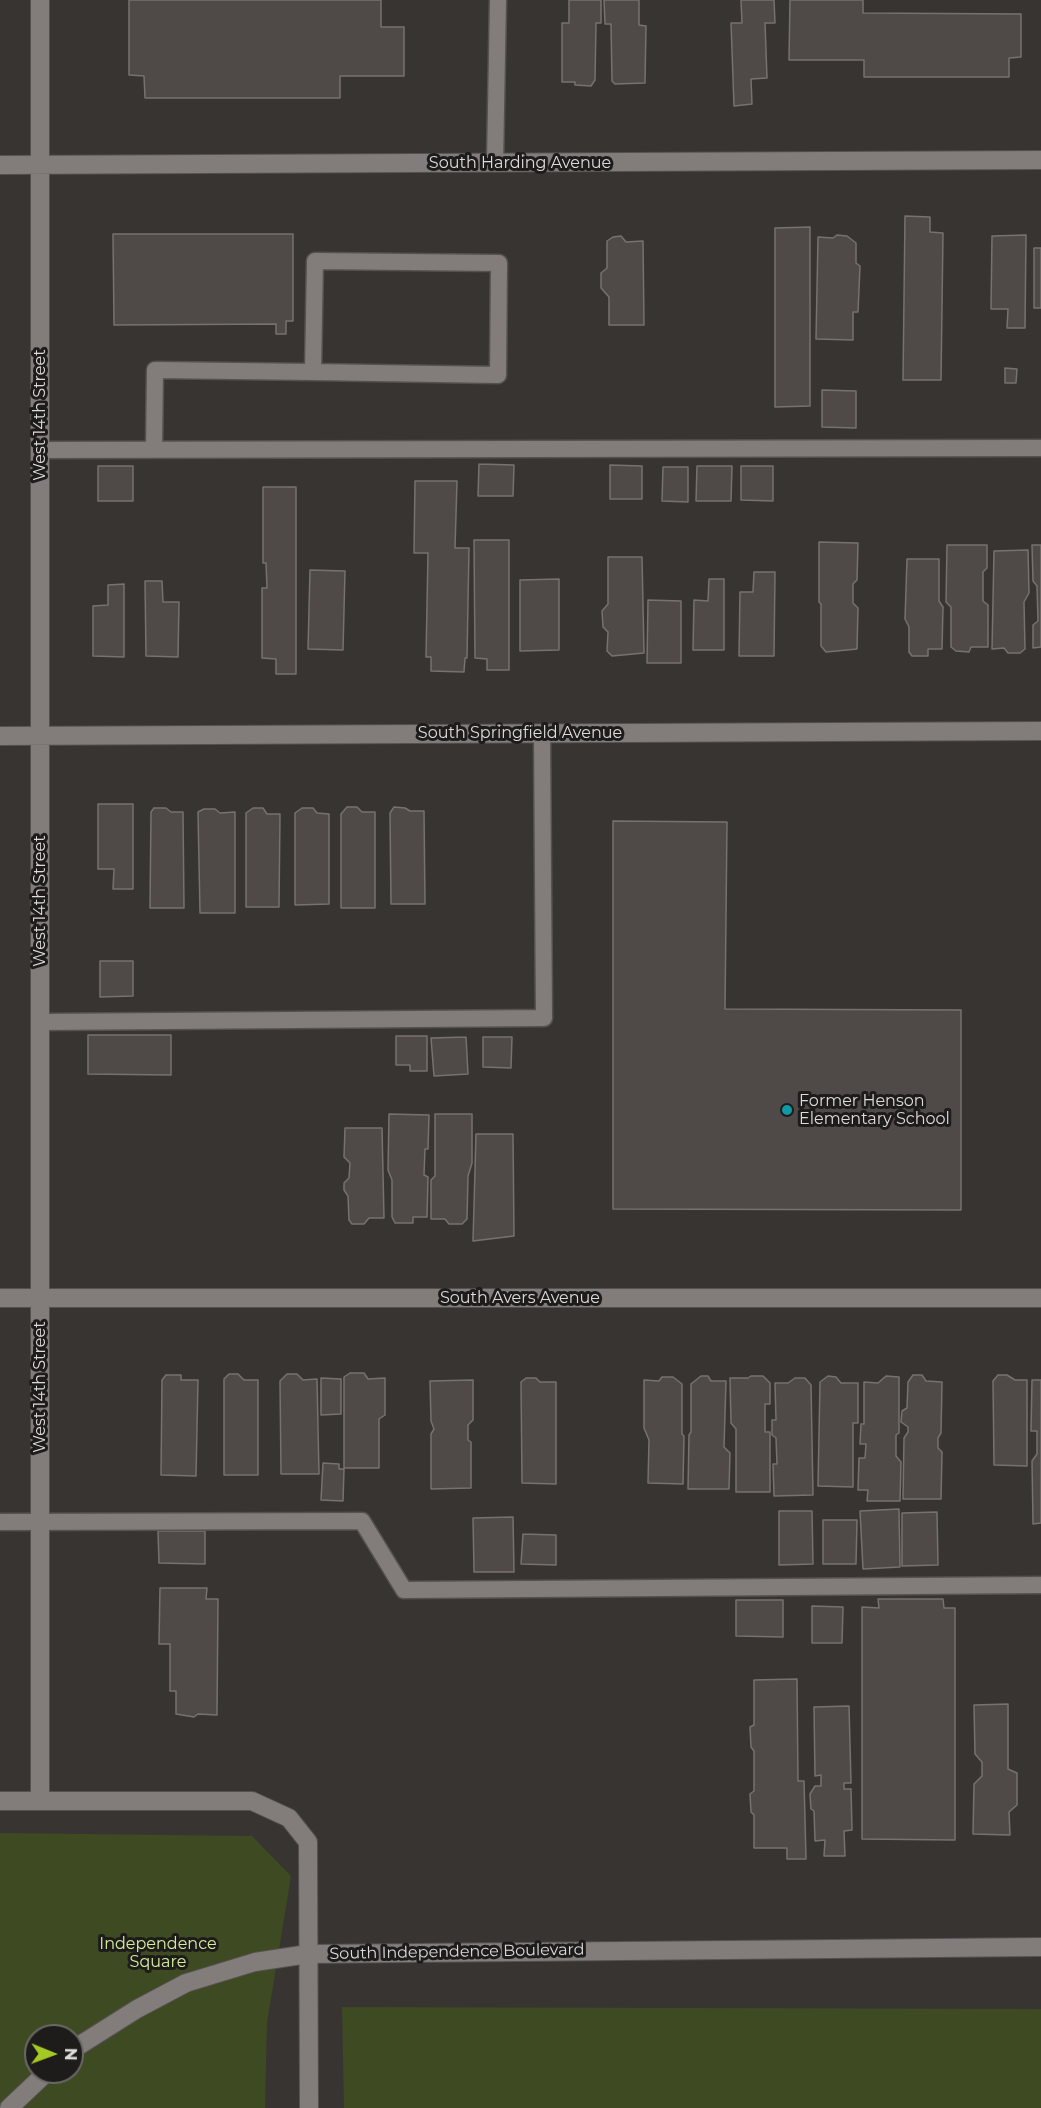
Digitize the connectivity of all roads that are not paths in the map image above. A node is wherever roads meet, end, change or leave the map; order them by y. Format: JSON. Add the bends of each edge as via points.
{"nodes":[{"id":1,"x":40,"y":0,"type":"edge"},
{"id":2,"x":498,"y":0,"type":"edge"},
{"id":3,"x":1041,"y":160,"type":"edge"},
{"id":4,"x":495,"y":163,"type":"junction"},
{"id":5,"x":0,"y":165,"type":"edge"},
{"id":6,"x":40,"y":165,"type":"junction"},
{"id":7,"x":314,"y":372,"type":"junction"},
{"id":8,"x":1041,"y":448,"type":"edge"},
{"id":9,"x":40,"y":450,"type":"junction"},
{"id":10,"x":154,"y":450,"type":"junction"},
{"id":11,"x":1041,"y":731,"type":"edge"},
{"id":12,"x":542,"y":733,"type":"junction"},
{"id":13,"x":40,"y":735,"type":"junction"},
{"id":14,"x":0,"y":736,"type":"edge"},
{"id":15,"x":40,"y":1022,"type":"junction"},
{"id":16,"x":0,"y":1298,"type":"edge"},
{"id":17,"x":40,"y":1298,"type":"junction"},
{"id":18,"x":1041,"y":1298,"type":"edge"},
{"id":19,"x":0,"y":1522,"type":"edge"},
{"id":20,"x":40,"y":1522,"type":"junction"},
{"id":21,"x":1041,"y":1585,"type":"edge"},
{"id":22,"x":0,"y":1801,"type":"edge"},
{"id":23,"x":40,"y":1801,"type":"junction"},
{"id":24,"x":1041,"y":1947,"type":"edge"},
{"id":25,"x":308,"y":1954,"type":"junction"},
{"id":26,"x":84,"y":2042,"type":"edge"},
{"id":27,"x":34,"y":2084,"type":"edge"},
{"id":28,"x":9,"y":2108,"type":"edge"},
{"id":29,"x":309,"y":2108,"type":"edge"}],
"edges":[{"from":1,"to":6,"type":"street","name":"West 14th Street"},
{"from":2,"to":4,"type":"lane"},
{"from":3,"to":4,"type":"street","name":"South Harding Avenue"},
{"from":4,"to":6,"type":"street","name":"South Harding Avenue"},
{"from":5,"to":6,"type":"street","name":"South Harding Avenue"},
{"from":6,"to":9,"type":"street","name":"West 14th Street"},
{"from":7,"to":7,"type":"lane","via":[[315,261],[499,263],[498,375]]},
{"from":7,"to":10,"type":"lane","via":[[155,370]]},
{"from":8,"to":10,"type":"lane"},
{"from":9,"to":10,"type":"lane"},
{"from":9,"to":13,"type":"street","name":"West 14th Street"},
{"from":11,"to":12,"type":"street","name":"South Springfield Avenue"},
{"from":12,"to":13,"type":"street","name":"South Springfield Avenue"},
{"from":12,"to":15,"type":"lane","via":[[544,1018]]},
{"from":13,"to":14,"type":"street","name":"South Springfield Avenue"},
{"from":13,"to":15,"type":"street","name":"West 14th Street"},
{"from":15,"to":17,"type":"street","name":"West 14th Street"},
{"from":16,"to":17,"type":"street","name":"South Avers Avenue"},
{"from":17,"to":18,"type":"street","name":"South Avers Avenue"},
{"from":17,"to":20,"type":"street","name":"West 14th Street"},
{"from":19,"to":20,"type":"lane"},
{"from":20,"to":21,"type":"lane","via":[[362,1521],[404,1590]]},
{"from":20,"to":23,"type":"street","name":"West 14th Street"},
{"from":22,"to":23,"type":"street","name":"South Independence Boulevard"},
{"from":23,"to":25,"type":"street","name":"South Independence Boulevard","via":[[252,1801],[290,1818],[308,1842]]},
{"from":24,"to":25,"type":"street","name":"South Independence Boulevard"},
{"from":25,"to":26,"type":"street","via":[[255,1962],[186,1983]]},
{"from":25,"to":29,"type":"street"},
{"from":27,"to":28,"type":"street"}]}
